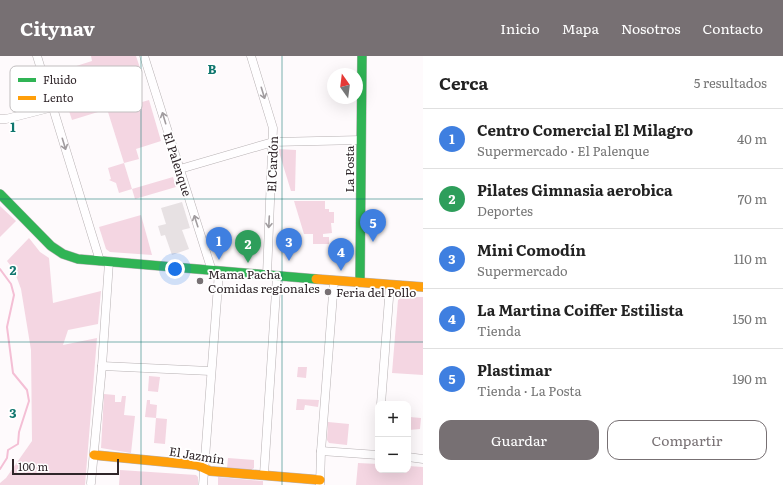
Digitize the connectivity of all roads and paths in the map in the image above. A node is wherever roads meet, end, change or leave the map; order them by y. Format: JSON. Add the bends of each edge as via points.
{"nodes":[{"id":1,"x":37,"y":56,"type":"edge"},
{"id":2,"x":144,"y":56,"type":"edge"},
{"id":3,"x":251,"y":56,"type":"edge"},
{"id":4,"x":362,"y":56,"type":"edge"},
{"id":5,"x":40,"y":66,"type":"edge"},
{"id":6,"x":33,"y":112,"type":"edge"},
{"id":7,"x":55,"y":112,"type":"edge"},
{"id":8,"x":0,"y":119,"type":"edge"},
{"id":9,"x":361,"y":140,"type":"junction"},
{"id":10,"x":273,"y":142,"type":"junction"},
{"id":11,"x":180,"y":169,"type":"junction"},
{"id":12,"x":0,"y":194,"type":"edge"},
{"id":13,"x":105,"y":262,"type":"junction"},
{"id":14,"x":216,"y":272,"type":"junction"},
{"id":15,"x":267,"y":275,"type":"junction"},
{"id":16,"x":277,"y":276,"type":"junction"},
{"id":17,"x":334,"y":281,"type":"junction"},
{"id":18,"x":360,"y":282,"type":"junction"},
{"id":19,"x":390,"y":285,"type":"junction"},
{"id":20,"x":423,"y":287,"type":"edge"},
{"id":21,"x":102,"y":366,"type":"junction"},
{"id":22,"x":210,"y":371,"type":"junction"},
{"id":23,"x":381,"y":401,"type":"edge"},
{"id":24,"x":321,"y":451,"type":"junction"},
{"id":25,"x":375,"y":454,"type":"edge"},
{"id":26,"x":94,"y":456,"type":"junction"},
{"id":27,"x":411,"y":457,"type":"edge"},
{"id":28,"x":423,"y":459,"type":"edge"},
{"id":29,"x":204,"y":468,"type":"junction"},
{"id":30,"x":264,"y":474,"type":"junction"},
{"id":31,"x":320,"y":483,"type":"edge"},
{"id":32,"x":91,"y":484,"type":"dead end"},
{"id":33,"x":203,"y":485,"type":"edge"}],
"edges":[{"from":1,"to":5,"type":"street"},
{"from":11,"to":2,"type":"street","name":"El Palenque","one_way":true},
{"from":3,"to":10,"type":"street","name":"El Cardón","one_way":true,"via":[[273,128]]},
{"from":4,"to":9,"type":"street","name":"La Posta"},
{"from":6,"to":8,"type":"street"},
{"from":7,"to":13,"type":"street","one_way":true},
{"from":9,"to":10,"type":"street"},
{"from":9,"to":18,"type":"street","name":"La Posta"},
{"from":10,"to":11,"type":"street"},
{"from":10,"to":15,"type":"street","name":"El Cardón","one_way":true},
{"from":14,"to":11,"type":"street","name":"El Palenque","one_way":true},
{"from":12,"to":13,"type":"street","via":[[51,246],[63,254],[78,259]]},
{"from":13,"to":14,"type":"street"},
{"from":13,"to":21,"type":"street"},
{"from":14,"to":15,"type":"street"},
{"from":14,"to":22,"type":"street"},
{"from":15,"to":16,"type":"street"},
{"from":16,"to":17,"type":"street"},
{"from":16,"to":30,"type":"street"},
{"from":17,"to":18,"type":"street"},
{"from":17,"to":24,"type":"street"},
{"from":18,"to":19,"type":"street"},
{"from":19,"to":20,"type":"street"},
{"from":19,"to":23,"type":"street"},
{"from":21,"to":22,"type":"street"},
{"from":21,"to":26,"type":"street"},
{"from":22,"to":29,"type":"street"},
{"from":24,"to":25,"type":"street"},
{"from":24,"to":31,"type":"street"},
{"from":26,"to":29,"type":"street","name":"El Jazmín","via":[[197,465]]},
{"from":26,"to":32,"type":"street"},
{"from":27,"to":28,"type":"street"},
{"from":29,"to":30,"type":"street","name":"El Jazmín","via":[[210,471]]},
{"from":29,"to":33,"type":"street"},
{"from":30,"to":31,"type":"street","name":"El Jazmín"}]}
